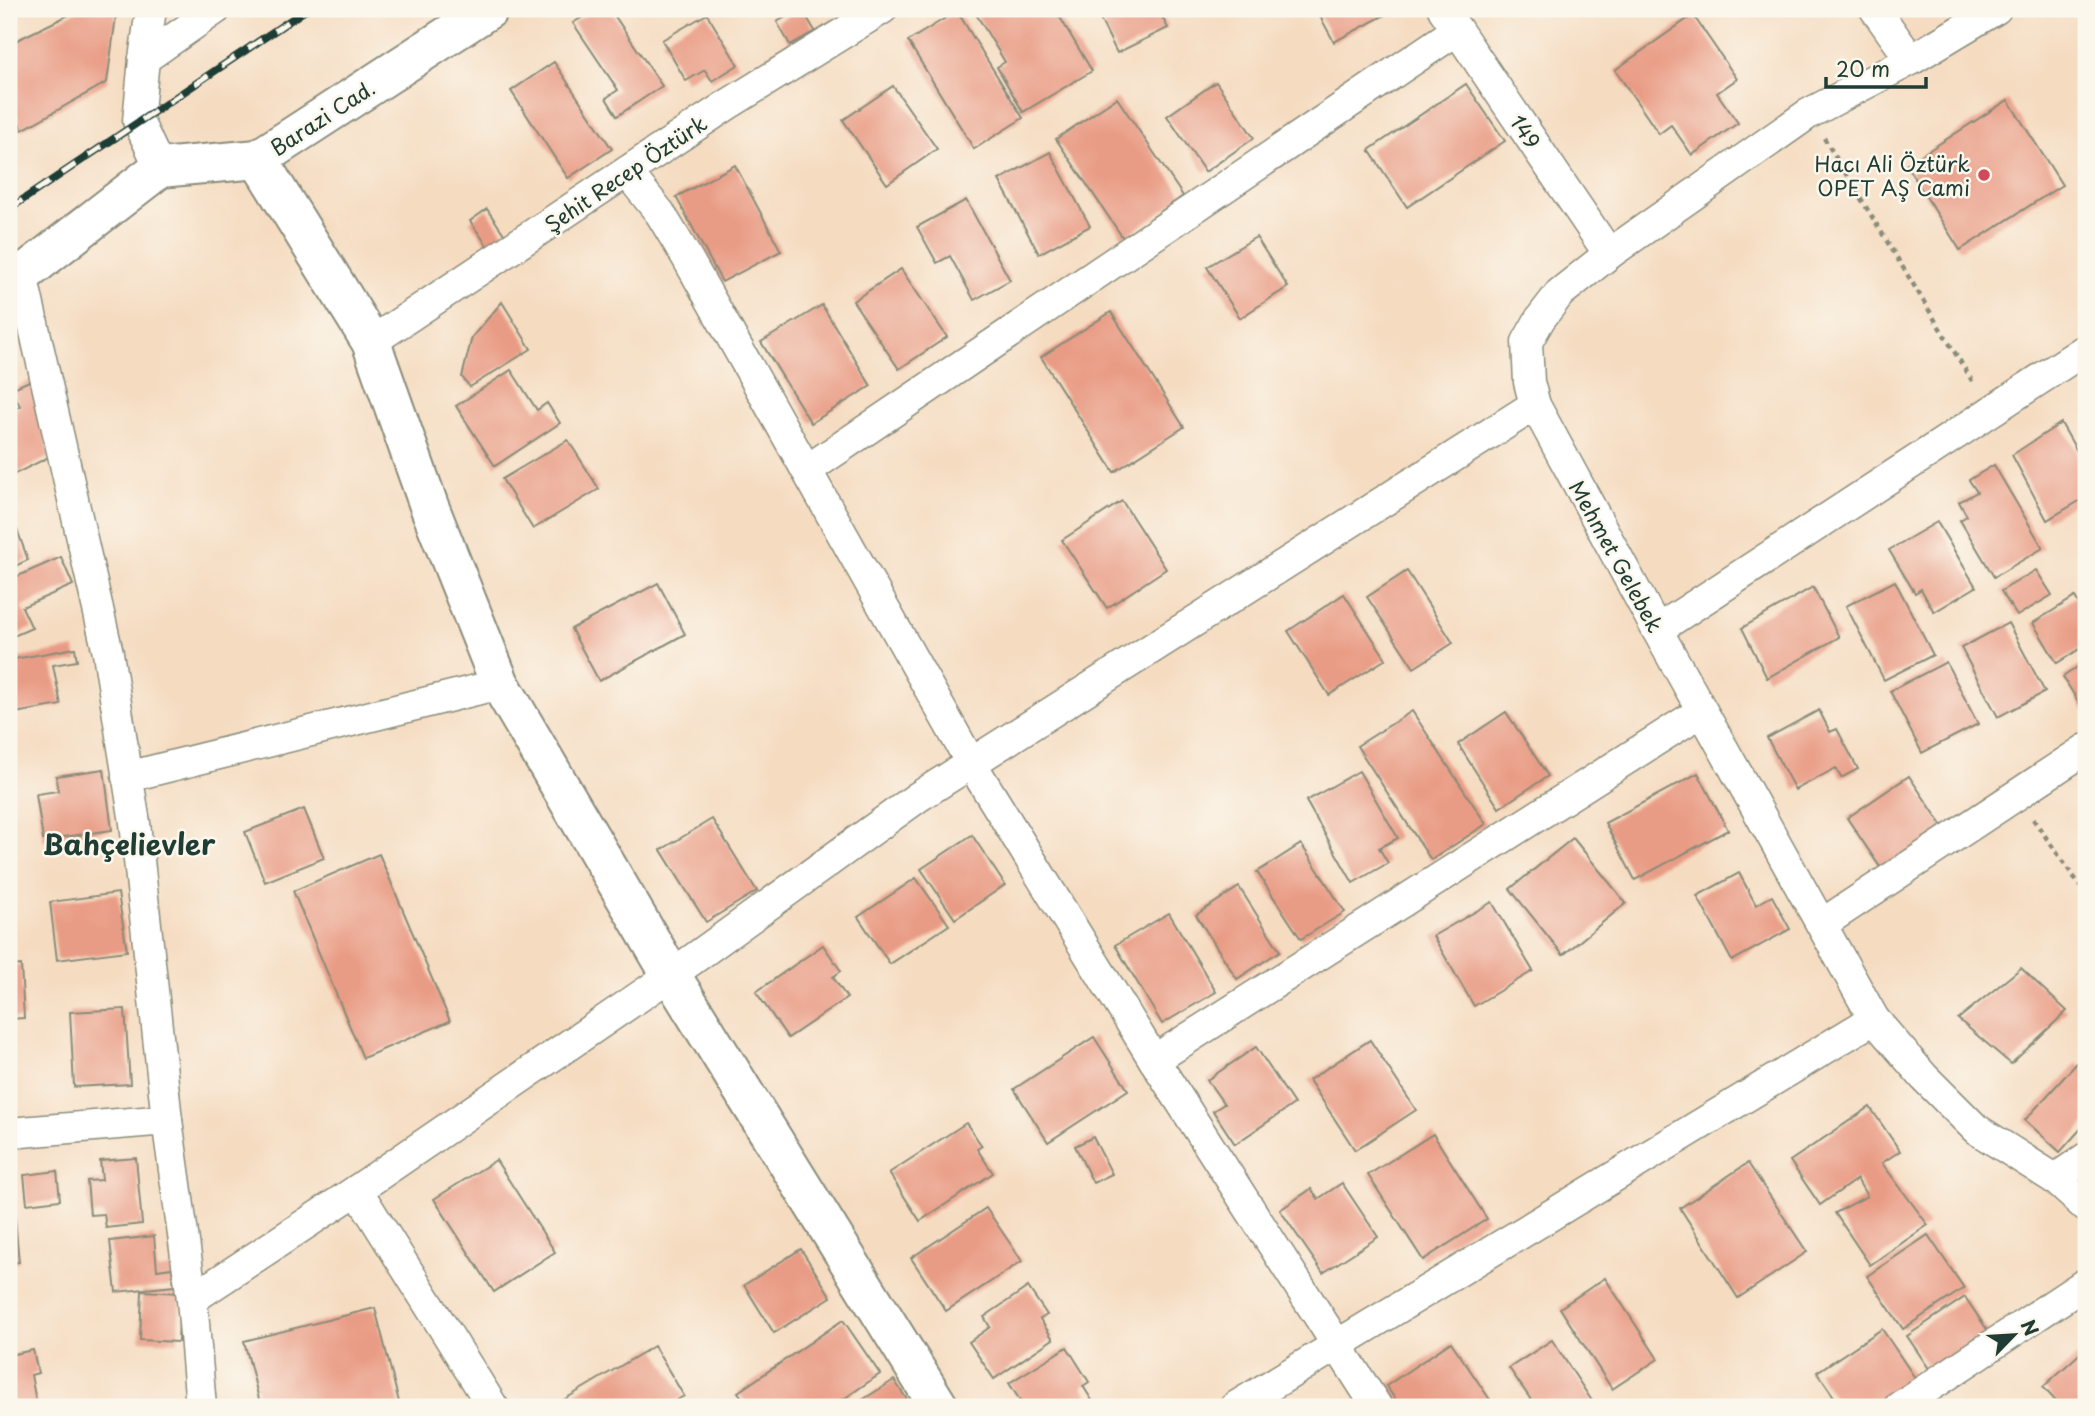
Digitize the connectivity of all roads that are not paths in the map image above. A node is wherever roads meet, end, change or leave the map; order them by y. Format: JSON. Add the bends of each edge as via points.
{"nodes":[{"id":1,"x":151,"y":9,"type":"edge"},
{"id":2,"x":216,"y":9,"type":"edge"},
{"id":3,"x":489,"y":9,"type":"edge"},
{"id":4,"x":882,"y":9,"type":"edge"},
{"id":5,"x":1875,"y":9,"type":"edge"},
{"id":6,"x":1996,"y":9,"type":"edge"},
{"id":7,"x":1450,"y":19,"type":"edge"},
{"id":8,"x":144,"y":59,"type":"junction"},
{"id":9,"x":1911,"y":60,"type":"junction"},
{"id":10,"x":258,"y":159,"type":"junction"},
{"id":11,"x":159,"y":168,"type":"junction"},
{"id":12,"x":627,"y":172,"type":"junction"},
{"id":13,"x":1609,"y":254,"type":"junction"},
{"id":14,"x":15,"y":280,"type":"edge"},
{"id":15,"x":372,"y":342,"type":"junction"},
{"id":16,"x":2086,"y":349,"type":"edge"},
{"id":17,"x":1535,"y":405,"type":"junction"},
{"id":18,"x":807,"y":470,"type":"junction"},
{"id":19,"x":1657,"y":630,"type":"junction"},
{"id":20,"x":500,"y":684,"type":"junction"},
{"id":21,"x":1702,"y":711,"type":"junction"},
{"id":22,"x":2086,"y":749,"type":"edge"},
{"id":23,"x":971,"y":763,"type":"junction"},
{"id":24,"x":127,"y":777,"type":"junction"},
{"id":25,"x":1822,"y":924,"type":"junction"},
{"id":26,"x":671,"y":975,"type":"junction"},
{"id":27,"x":1874,"y":1019,"type":"junction"},
{"id":28,"x":1154,"y":1060,"type":"junction"},
{"id":29,"x":167,"y":1120,"type":"junction"},
{"id":30,"x":9,"y":1133,"type":"edge"},
{"id":31,"x":2086,"y":1158,"type":"edge"},
{"id":32,"x":2055,"y":1179,"type":"junction"},
{"id":33,"x":357,"y":1190,"type":"junction"},
{"id":34,"x":2086,"y":1208,"type":"edge"},
{"id":35,"x":2086,"y":1283,"type":"edge"},
{"id":36,"x":192,"y":1299,"type":"junction"},
{"id":37,"x":1339,"y":1345,"type":"junction"},
{"id":38,"x":197,"y":1406,"type":"edge"},
{"id":39,"x":493,"y":1407,"type":"edge"},
{"id":40,"x":939,"y":1407,"type":"edge"},
{"id":41,"x":1235,"y":1407,"type":"edge"},
{"id":42,"x":1377,"y":1407,"type":"edge"},
{"id":43,"x":1899,"y":1407,"type":"edge"}],
"edges":[{"from":1,"to":8,"type":"street"},
{"from":2,"to":8,"type":"street"},
{"from":3,"to":10,"type":"street","name":"Barazi Cad."},
{"from":4,"to":12,"type":"street","name":"Şehit Recep Öztürk"},
{"from":5,"to":9,"type":"street"},
{"from":6,"to":9,"type":"street","name":"Mehmet Gelebek"},
{"from":7,"to":13,"type":"street","name":"149"},
{"from":7,"to":18,"type":"street"},
{"from":8,"to":11,"type":"street","via":[[138,121]]},
{"from":9,"to":13,"type":"street","name":"Mehmet Gelebek","via":[[1808,114]]},
{"from":10,"to":11,"type":"street","name":"Barazi Cad."},
{"from":10,"to":15,"type":"street"},
{"from":11,"to":14,"type":"street"},
{"from":12,"to":15,"type":"street","name":"Şehit Recep Öztürk"},
{"from":12,"to":18,"type":"street","via":[[686,256]]},
{"from":13,"to":17,"type":"street","name":"Mehmet Gelebek","via":[[1560,293],[1527,342],[1528,382]]},
{"from":14,"to":24,"type":"street","via":[[108,653]]},
{"from":15,"to":20,"type":"street","via":[[429,506]]},
{"from":16,"to":19,"type":"street"},
{"from":17,"to":19,"type":"street","name":"Mehmet Gelebek"},
{"from":17,"to":23,"type":"street"},
{"from":18,"to":23,"type":"street"},
{"from":19,"to":21,"type":"street","name":"Mehmet Gelebek"},
{"from":20,"to":24,"type":"street"},
{"from":20,"to":26,"type":"street"},
{"from":21,"to":25,"type":"street","name":"Mehmet Gelebek"},
{"from":21,"to":28,"type":"street"},
{"from":22,"to":25,"type":"street"},
{"from":23,"to":26,"type":"street"},
{"from":23,"to":28,"type":"street"},
{"from":24,"to":29,"type":"street"},
{"from":25,"to":27,"type":"street","name":"Mehmet Gelebek"},
{"from":26,"to":33,"type":"street"},
{"from":26,"to":40,"type":"street"},
{"from":27,"to":32,"type":"street","name":"Mehmet Gelebek","via":[[1976,1129]]},
{"from":27,"to":37,"type":"street"},
{"from":28,"to":37,"type":"street"},
{"from":29,"to":30,"type":"street"},
{"from":29,"to":36,"type":"street"},
{"from":31,"to":32,"type":"street"},
{"from":32,"to":34,"type":"street","name":"Mehmet Gelebek"},
{"from":33,"to":36,"type":"street"},
{"from":33,"to":39,"type":"street"},
{"from":35,"to":43,"type":"street"},
{"from":36,"to":38,"type":"street"},
{"from":37,"to":41,"type":"street"},
{"from":37,"to":42,"type":"street"}]}
